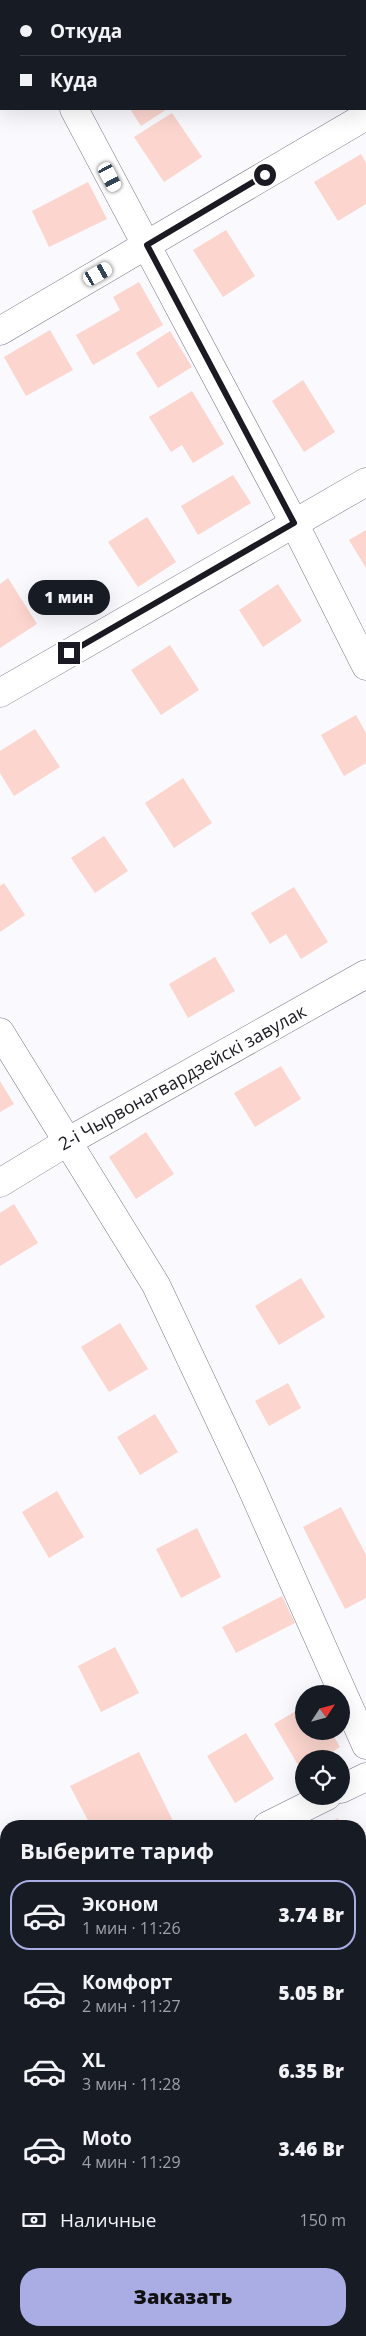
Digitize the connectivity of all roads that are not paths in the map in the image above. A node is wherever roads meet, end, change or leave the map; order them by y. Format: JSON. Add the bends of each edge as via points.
{"nodes":[{"id":1,"x":75,"y":110,"type":"edge"},
{"id":2,"x":366,"y":116,"type":"edge"},
{"id":3,"x":147,"y":245,"type":"junction"},
{"id":4,"x":0,"y":331,"type":"edge"},
{"id":5,"x":366,"y":482,"type":"edge"},
{"id":6,"x":294,"y":523,"type":"junction"},
{"id":7,"x":366,"y":666,"type":"edge"},
{"id":8,"x":0,"y":693,"type":"edge"},
{"id":9,"x":366,"y":974,"type":"edge"},
{"id":10,"x":0,"y":1032,"type":"edge"},
{"id":11,"x":67,"y":1142,"type":"junction"},
{"id":12,"x":0,"y":1183,"type":"edge"},
{"id":13,"x":366,"y":1745,"type":"edge"},
{"id":14,"x":366,"y":1777,"type":"edge"},
{"id":15,"x":350,"y":1785,"type":"edge"},
{"id":16,"x":309,"y":1805,"type":"edge"},
{"id":17,"x":279,"y":1820,"type":"edge"}],
"edges":[{"from":1,"to":3,"type":"street"},
{"from":2,"to":3,"type":"street"},
{"from":3,"to":4,"type":"street"},
{"from":3,"to":6,"type":"street"},
{"from":5,"to":6,"type":"street"},
{"from":6,"to":7,"type":"street"},
{"from":6,"to":8,"type":"street"},
{"from":9,"to":11,"type":"street","name":"2-і Чырвонагвардзейскі завулак"},
{"from":10,"to":11,"type":"street"},
{"from":11,"to":12,"type":"street","name":"2-і Чырвонагвардзейскі завулак"},
{"from":11,"to":13,"type":"street","via":[[156,1285],[249,1482]]},
{"from":14,"to":15,"type":"street"},
{"from":16,"to":17,"type":"street"}]}
